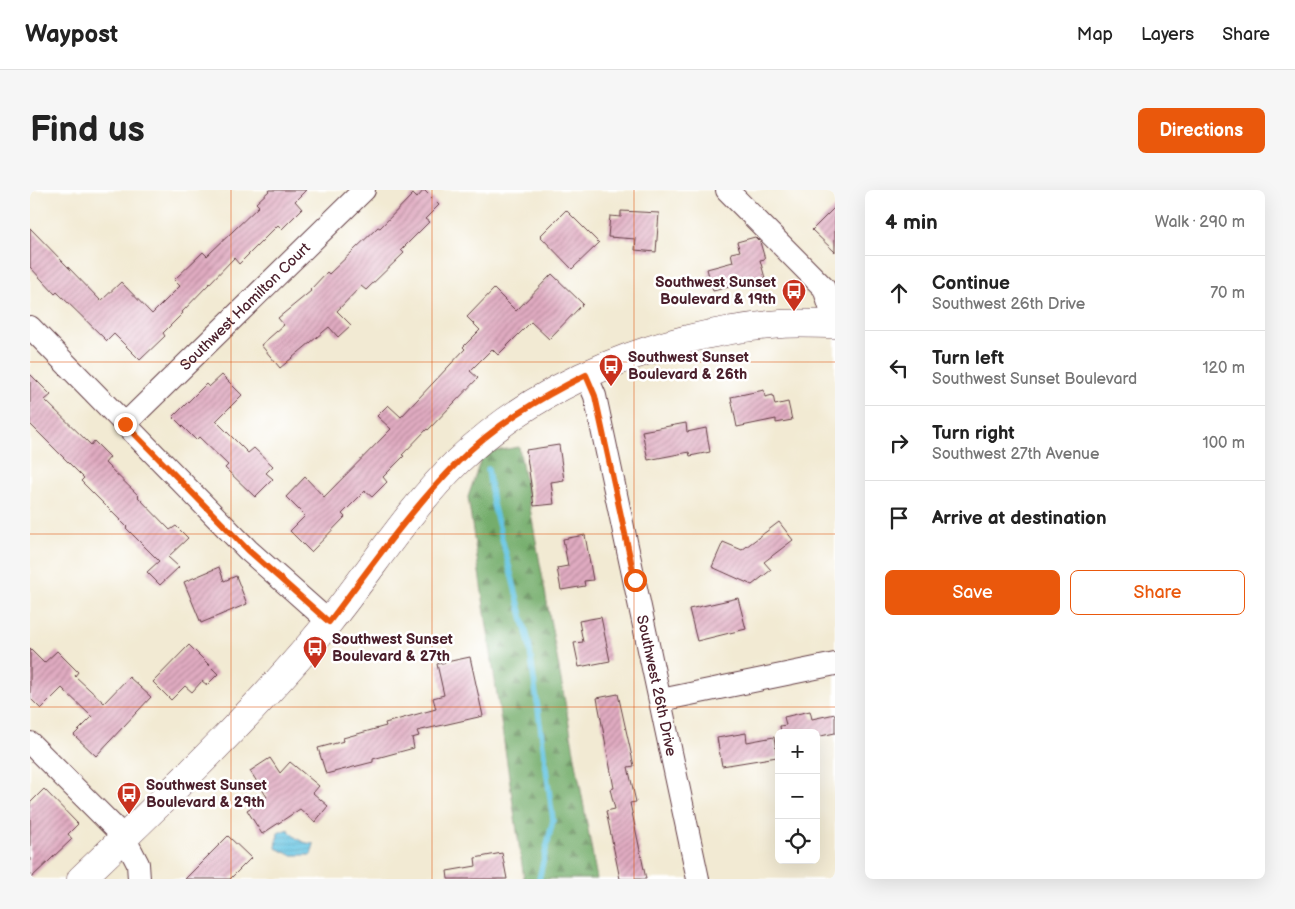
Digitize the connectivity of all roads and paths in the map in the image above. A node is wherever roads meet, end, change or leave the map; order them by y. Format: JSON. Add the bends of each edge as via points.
{"nodes":[{"id":1,"x":364,"y":190,"type":"edge"},
{"id":2,"x":728,"y":190,"type":"edge"},
{"id":3,"x":835,"y":323,"type":"edge"},
{"id":4,"x":30,"y":327,"type":"edge"},
{"id":5,"x":586,"y":375,"type":"junction"},
{"id":6,"x":125,"y":424,"type":"junction"},
{"id":7,"x":329,"y":622,"type":"junction"},
{"id":8,"x":835,"y":664,"type":"edge"},
{"id":9,"x":661,"y":700,"type":"junction"},
{"id":10,"x":30,"y":743,"type":"edge"},
{"id":11,"x":124,"y":837,"type":"junction"},
{"id":12,"x":81,"y":879,"type":"edge"},
{"id":13,"x":140,"y":879,"type":"edge"},
{"id":14,"x":698,"y":879,"type":"edge"}],
"edges":[{"from":1,"to":6,"type":"street","name":"Southwest Hamilton Court"},
{"from":2,"to":3,"type":"street","via":[[824,288]]},
{"from":3,"to":5,"type":"street","via":[[783,324],[696,337],[628,356]]},
{"from":4,"to":6,"type":"street"},
{"from":5,"to":7,"type":"street","via":[[498,427],[458,461]]},
{"from":5,"to":9,"type":"street","name":"Southwest 26th Drive","via":[[595,396]]},
{"from":6,"to":7,"type":"street","via":[[248,550]]},
{"from":7,"to":11,"type":"street","via":[[258,702]]},
{"from":8,"to":9,"type":"street"},
{"from":9,"to":14,"type":"street","name":"Southwest 26th Drive"},
{"from":10,"to":11,"type":"street"},
{"from":11,"to":12,"type":"street"},
{"from":11,"to":13,"type":"street","via":[[138,864]]}]}
